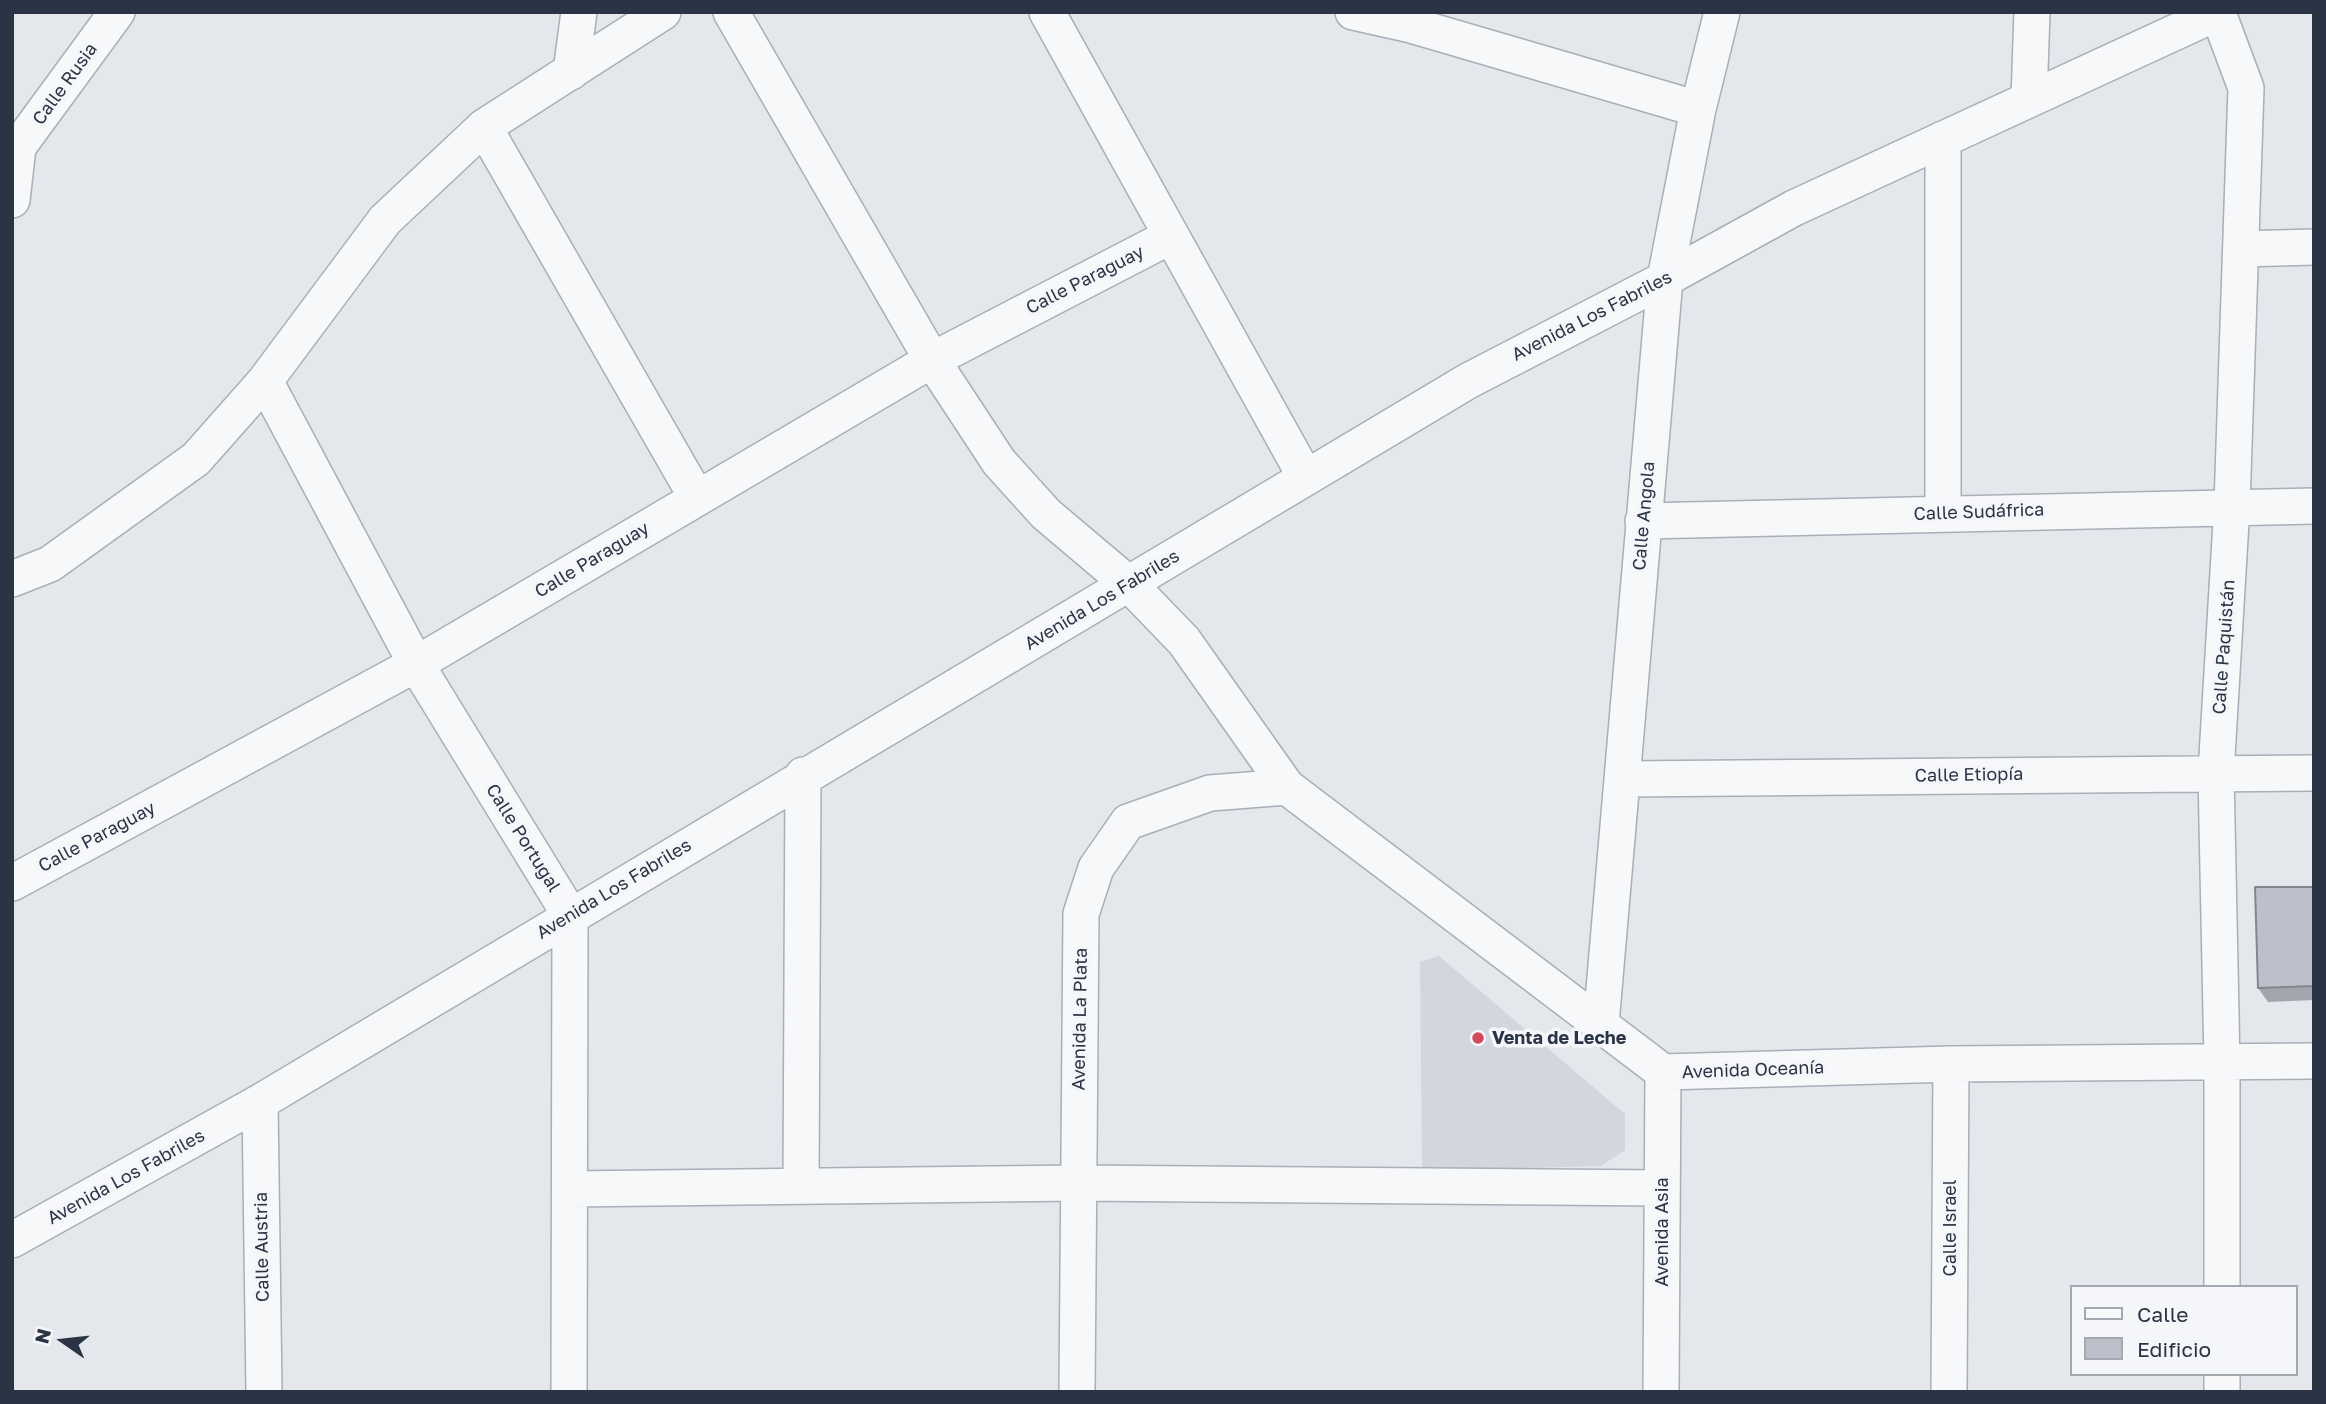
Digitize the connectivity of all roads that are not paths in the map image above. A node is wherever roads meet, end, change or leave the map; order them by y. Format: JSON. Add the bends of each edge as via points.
{"nodes":[{"id":1,"x":117,"y":12,"type":"edge"},
{"id":2,"x":579,"y":12,"type":"edge"},
{"id":3,"x":663,"y":12,"type":"edge"},
{"id":4,"x":732,"y":12,"type":"edge"},
{"id":5,"x":1047,"y":12,"type":"edge"},
{"id":6,"x":1353,"y":12,"type":"edge"},
{"id":7,"x":1722,"y":12,"type":"edge"},
{"id":8,"x":2032,"y":12,"type":"edge"},
{"id":9,"x":2219,"y":13,"type":"edge"},
{"id":10,"x":1413,"y":19,"type":"edge"},
{"id":11,"x":570,"y":72,"type":"junction"},
{"id":12,"x":2029,"y":99,"type":"junction"},
{"id":13,"x":1699,"y":109,"type":"junction"},
{"id":14,"x":484,"y":127,"type":"junction"},
{"id":15,"x":1943,"y":139,"type":"junction"},
{"id":16,"x":15,"y":147,"type":"edge"},
{"id":17,"x":12,"y":200,"type":"edge"},
{"id":18,"x":1171,"y":236,"type":"junction"},
{"id":19,"x":2314,"y":247,"type":"edge"},
{"id":20,"x":2241,"y":249,"type":"junction"},
{"id":21,"x":1665,"y":279,"type":"junction"},
{"id":22,"x":932,"y":360,"type":"junction"},
{"id":23,"x":265,"y":380,"type":"junction"},
{"id":24,"x":1306,"y":478,"type":"junction"},
{"id":25,"x":697,"y":498,"type":"junction"},
{"id":26,"x":2232,"y":505,"type":"junction"},
{"id":27,"x":2314,"y":506,"type":"edge"},
{"id":28,"x":1943,"y":513,"type":"junction"},
{"id":29,"x":1643,"y":521,"type":"junction"},
{"id":30,"x":12,"y":579,"type":"edge"},
{"id":31,"x":1130,"y":585,"type":"junction"},
{"id":32,"x":416,"y":664,"type":"junction"},
{"id":33,"x":2216,"y":773,"type":"junction"},
{"id":34,"x":2314,"y":773,"type":"edge"},
{"id":35,"x":803,"y":775,"type":"junction"},
{"id":36,"x":1624,"y":779,"type":"junction"},
{"id":37,"x":1287,"y":787,"type":"junction"},
{"id":38,"x":12,"y":883,"type":"edge"},
{"id":39,"x":570,"y":915,"type":"junction"},
{"id":40,"x":1601,"y":1024,"type":"junction"},
{"id":41,"x":2314,"y":1061,"type":"edge"},
{"id":42,"x":2222,"y":1063,"type":"junction"},
{"id":43,"x":1951,"y":1064,"type":"junction"},
{"id":44,"x":1663,"y":1072,"type":"junction"},
{"id":45,"x":260,"y":1102,"type":"junction"},
{"id":46,"x":1079,"y":1183,"type":"junction"},
{"id":47,"x":801,"y":1186,"type":"junction"},
{"id":48,"x":1662,"y":1188,"type":"junction"},
{"id":49,"x":570,"y":1189,"type":"junction"},
{"id":50,"x":12,"y":1240,"type":"edge"},
{"id":51,"x":2222,"y":1285,"type":"edge"},
{"id":52,"x":264,"y":1392,"type":"edge"},
{"id":53,"x":569,"y":1392,"type":"edge"},
{"id":54,"x":1077,"y":1392,"type":"edge"},
{"id":55,"x":1661,"y":1392,"type":"edge"},
{"id":56,"x":1949,"y":1392,"type":"edge"}],
"edges":[{"from":1,"to":16,"type":"street","name":"Calle Rusia"},
{"from":2,"to":11,"type":"street"},
{"from":3,"to":11,"type":"street"},
{"from":4,"to":22,"type":"street","name":"Avenida Oceanía"},
{"from":5,"to":18,"type":"street"},
{"from":6,"to":10,"type":"street"},
{"from":7,"to":13,"type":"street","name":"Calle Angola"},
{"from":8,"to":12,"type":"street"},
{"from":9,"to":12,"type":"street","name":"Avenida Los Fabriles"},
{"from":9,"to":20,"type":"street","name":"Calle Paquistán","via":[[2246,88]]},
{"from":10,"to":13,"type":"street"},
{"from":11,"to":14,"type":"street"},
{"from":12,"to":15,"type":"street","name":"Avenida Los Fabriles"},
{"from":13,"to":21,"type":"street","name":"Calle Angola"},
{"from":14,"to":23,"type":"street","via":[[385,220]]},
{"from":14,"to":25,"type":"street"},
{"from":15,"to":21,"type":"street","name":"Avenida Los Fabriles","via":[[1794,208]]},
{"from":15,"to":28,"type":"street"},
{"from":16,"to":17,"type":"street","name":"Calle Rusia"},
{"from":18,"to":22,"type":"street","name":"Calle Paraguay"},
{"from":18,"to":24,"type":"street"},
{"from":19,"to":20,"type":"street"},
{"from":20,"to":26,"type":"street","name":"Calle Paquistán"},
{"from":21,"to":24,"type":"street","name":"Avenida Los Fabriles","via":[[1468,380]]},
{"from":21,"to":29,"type":"street","name":"Calle Angola"},
{"from":22,"to":25,"type":"street","name":"Calle Paraguay"},
{"from":22,"to":31,"type":"street","name":"Avenida Oceanía","via":[[999,462],[1046,514]]},
{"from":23,"to":30,"type":"street","via":[[196,459],[50,564]]},
{"from":23,"to":32,"type":"street","name":"Calle Portugal"},
{"from":24,"to":31,"type":"street","name":"Avenida Los Fabriles"},
{"from":25,"to":32,"type":"street","name":"Calle Paraguay"},
{"from":26,"to":27,"type":"street","name":"Calle Sudáfrica"},
{"from":26,"to":28,"type":"street","name":"Calle Sudáfrica"},
{"from":26,"to":33,"type":"street","name":"Calle Paquistán"},
{"from":28,"to":29,"type":"street","name":"Calle Sudáfrica"},
{"from":29,"to":36,"type":"street","name":"Calle Angola"},
{"from":31,"to":35,"type":"street","name":"Avenida Los Fabriles"},
{"from":31,"to":37,"type":"street","name":"Avenida Oceanía","via":[[1184,641]]},
{"from":32,"to":38,"type":"street","name":"Calle Paraguay"},
{"from":32,"to":39,"type":"street","name":"Calle Portugal"},
{"from":33,"to":34,"type":"street","name":"Calle Etiopía"},
{"from":33,"to":36,"type":"street","name":"Calle Etiopía"},
{"from":33,"to":42,"type":"street","name":"Calle Paquistán"},
{"from":35,"to":39,"type":"street","name":"Avenida Los Fabriles"},
{"from":35,"to":47,"type":"street"},
{"from":36,"to":40,"type":"street","name":"Calle Angola"},
{"from":37,"to":40,"type":"street","name":"Avenida Oceanía"},
{"from":37,"to":46,"type":"street","name":"Avenida La Plata","via":[[1210,793],[1128,822],[1096,868],[1081,914]]},
{"from":39,"to":45,"type":"street","name":"Avenida Los Fabriles"},
{"from":39,"to":49,"type":"street"},
{"from":40,"to":44,"type":"street","name":"Avenida Oceanía"},
{"from":41,"to":42,"type":"street","name":"Avenida Oceanía"},
{"from":42,"to":43,"type":"street","name":"Avenida Oceanía"},
{"from":42,"to":51,"type":"street","name":"Calle Paquistán"},
{"from":43,"to":44,"type":"street","name":"Avenida Oceanía"},
{"from":43,"to":56,"type":"street","name":"Calle Israel"},
{"from":44,"to":48,"type":"street","name":"Avenida Asia"},
{"from":45,"to":50,"type":"street","name":"Avenida Los Fabriles"},
{"from":45,"to":52,"type":"street","name":"Calle Austria"},
{"from":46,"to":47,"type":"street"},
{"from":46,"to":48,"type":"street"},
{"from":46,"to":54,"type":"street","name":"Avenida La Plata"},
{"from":47,"to":49,"type":"street"},
{"from":48,"to":55,"type":"street","name":"Avenida Asia"},
{"from":49,"to":53,"type":"street"}]}
